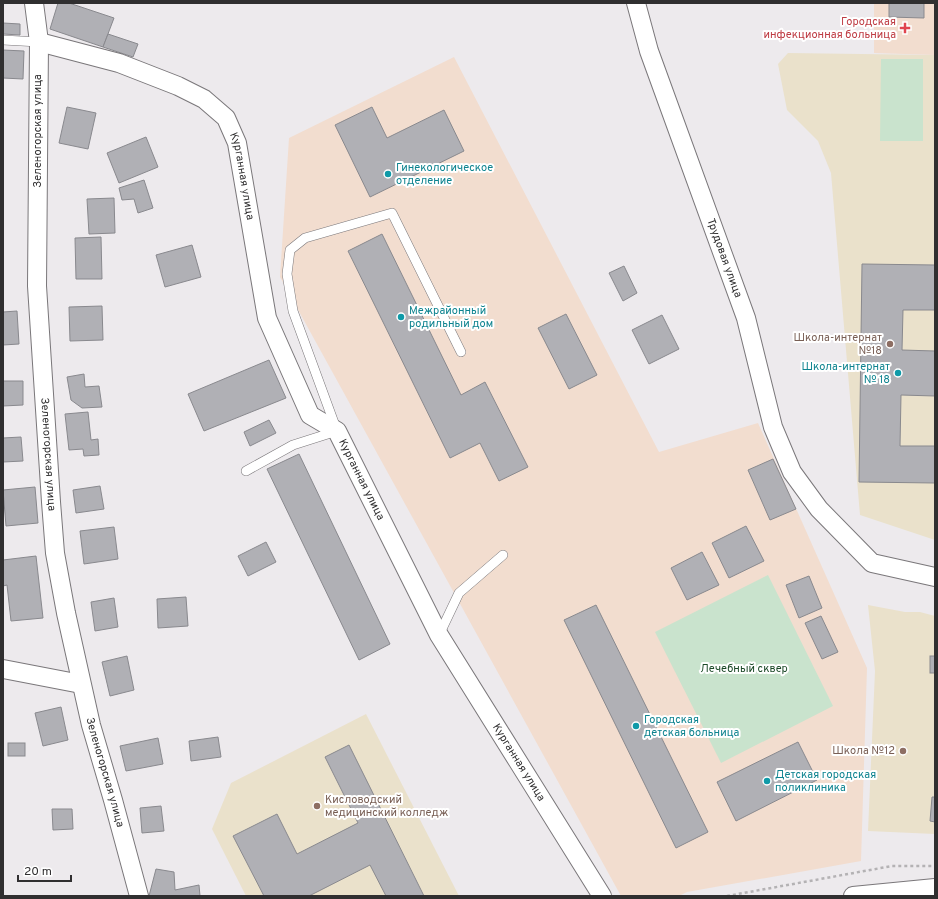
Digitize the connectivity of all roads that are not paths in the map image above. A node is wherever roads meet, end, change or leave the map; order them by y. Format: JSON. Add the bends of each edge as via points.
{"nodes":[{"id":1,"x":34,"y":3,"type":"edge"},
{"id":2,"x":636,"y":3,"type":"edge"},
{"id":3,"x":3,"y":40,"type":"edge"},
{"id":4,"x":39,"y":42,"type":"junction"},
{"id":5,"x":461,"y":352,"type":"dead end"},
{"id":6,"x":337,"y":431,"type":"junction"},
{"id":7,"x":246,"y":471,"type":"dead end"},
{"id":8,"x":503,"y":555,"type":"dead end"},
{"id":9,"x":935,"y":577,"type":"edge"},
{"id":10,"x":439,"y":634,"type":"junction"},
{"id":11,"x":3,"y":669,"type":"edge"},
{"id":12,"x":81,"y":684,"type":"junction"},
{"id":13,"x":935,"y":888,"type":"edge"},
{"id":14,"x":892,"y":894,"type":"edge"},
{"id":15,"x":139,"y":896,"type":"edge"},
{"id":16,"x":602,"y":896,"type":"edge"},
{"id":17,"x":853,"y":896,"type":"edge"}],
"edges":[{"from":1,"to":4,"type":"street","name":"Зеленогорская улица"},
{"from":2,"to":9,"type":"street","name":"Трудовая улица","via":[[649,51],[746,318],[773,427],[792,472],[819,509],[872,563]]},
{"from":3,"to":4,"type":"lane"},
{"from":4,"to":6,"type":"street","name":"Курганная улица","via":[[119,63],[178,86],[204,99],[226,118],[238,143],[267,318],[310,415]]},
{"from":4,"to":12,"type":"street","name":"Зеленогорская улица","via":[[37,286],[51,502],[55,553]]},
{"from":5,"to":6,"type":"lane","via":[[392,213],[305,238],[290,250],[287,274],[293,310]]},
{"from":6,"to":7,"type":"lane","via":[[293,445]]},
{"from":6,"to":10,"type":"street","name":"Курганная улица"},
{"from":8,"to":10,"type":"lane","via":[[459,593]]},
{"from":10,"to":16,"type":"street","name":"Курганная улица"},
{"from":11,"to":12,"type":"street"},
{"from":12,"to":15,"type":"street","name":"Зеленогорская улица"},
{"from":13,"to":14,"type":"street"},
{"from":14,"to":17,"type":"street"}]}
